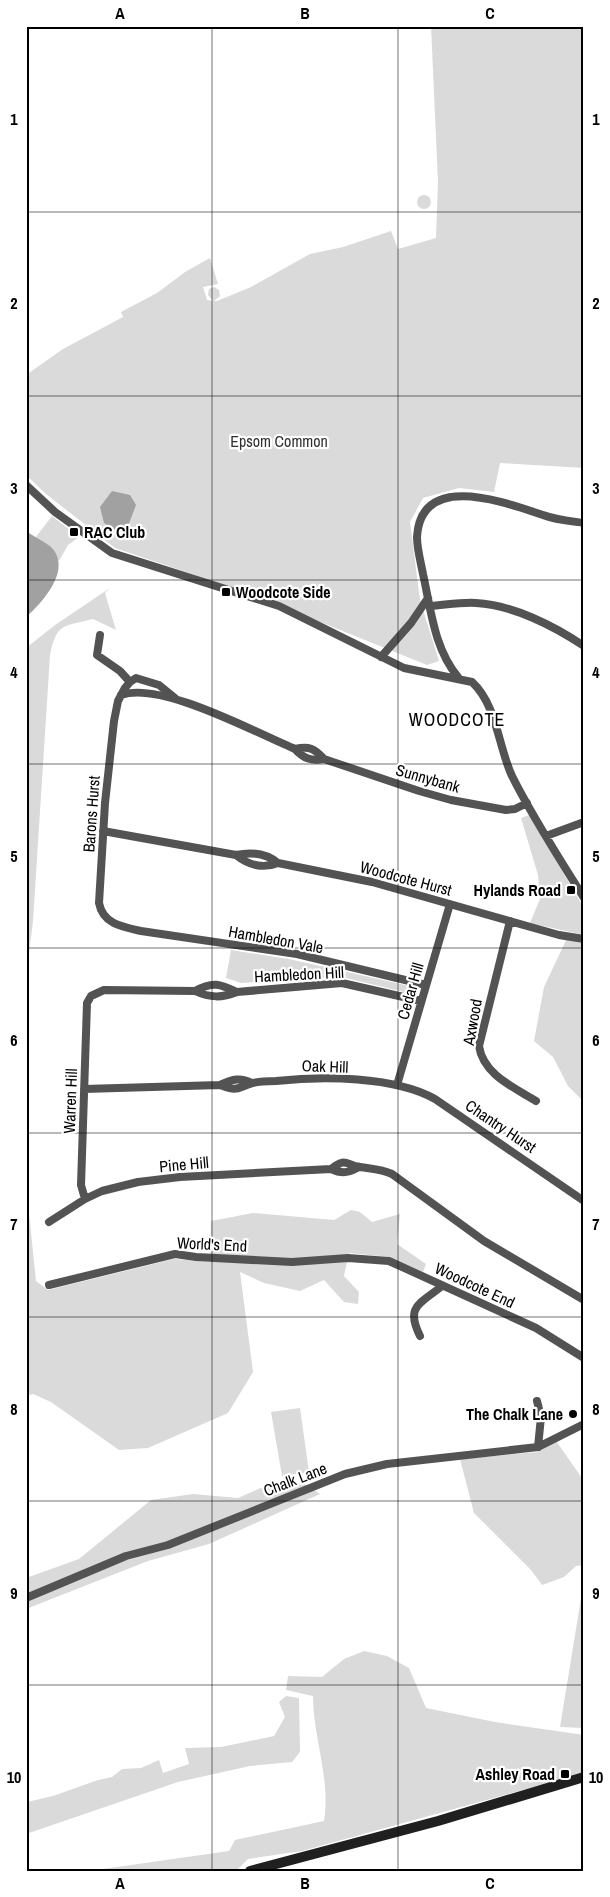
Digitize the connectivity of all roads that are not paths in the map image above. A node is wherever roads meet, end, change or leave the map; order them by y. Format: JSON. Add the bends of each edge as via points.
{"nodes":[{"id":1,"x":26,"y":485,"type":"edge"},
{"id":2,"x":584,"y":523,"type":"edge"},
{"id":3,"x":429,"y":602,"type":"junction"},
{"id":4,"x":100,"y":635,"type":"dead end"},
{"id":5,"x":584,"y":646,"type":"edge"},
{"id":6,"x":381,"y":657,"type":"junction"},
{"id":7,"x":458,"y":677,"type":"junction"},
{"id":8,"x":130,"y":682,"type":"junction"},
{"id":9,"x":121,"y":695,"type":"junction"},
{"id":10,"x":175,"y":698,"type":"junction"},
{"id":11,"x":526,"y":803,"type":"junction"},
{"id":12,"x":584,"y":822,"type":"edge"},
{"id":13,"x":104,"y":830,"type":"junction"},
{"id":14,"x":546,"y":836,"type":"junction"},
{"id":15,"x":584,"y":898,"type":"edge"},
{"id":16,"x":450,"y":904,"type":"junction"},
{"id":17,"x":510,"y":921,"type":"junction"},
{"id":18,"x":120,"y":926,"type":"joint"},
{"id":19,"x":584,"y":939,"type":"edge"},
{"id":20,"x":426,"y":985,"type":"junction"},
{"id":21,"x":195,"y":991,"type":"junction"},
{"id":22,"x":237,"y":992,"type":"junction"},
{"id":23,"x":422,"y":1001,"type":"junction"},
{"id":24,"x":87,"y":1003,"type":"joint"},
{"id":25,"x":397,"y":1085,"type":"junction"},
{"id":26,"x":84,"y":1089,"type":"junction"},
{"id":27,"x":536,"y":1101,"type":"dead end"},
{"id":28,"x":85,"y":1199,"type":"junction"},
{"id":29,"x":584,"y":1201,"type":"edge"},
{"id":30,"x":48,"y":1222,"type":"dead end"},
{"id":31,"x":348,"y":1258,"type":"joint"},
{"id":32,"x":49,"y":1285,"type":"dead end"},
{"id":33,"x":442,"y":1286,"type":"junction"},
{"id":34,"x":584,"y":1300,"type":"edge"},
{"id":35,"x":420,"y":1336,"type":"dead end"},
{"id":36,"x":584,"y":1358,"type":"edge"},
{"id":37,"x":537,"y":1401,"type":"dead end"},
{"id":38,"x":584,"y":1424,"type":"edge"},
{"id":39,"x":538,"y":1447,"type":"junction"},
{"id":40,"x":26,"y":1598,"type":"edge"},
{"id":41,"x":584,"y":1777,"type":"edge"},
{"id":42,"x":250,"y":1871,"type":"edge"}],
"edges":[{"from":1,"to":6,"type":"street","via":[[55,512],[112,553],[257,598]]},
{"from":2,"to":3,"type":"street","via":[[544,516],[483,498],[462,496],[437,501],[422,517],[417,539]]},
{"from":3,"to":5,"type":"street","via":[[477,603],[497,607],[550,626]]},
{"from":3,"to":6,"type":"street"},
{"from":3,"to":7,"type":"street","via":[[442,652]]},
{"from":4,"to":8,"type":"street","via":[[97,656]]},
{"from":6,"to":7,"type":"street","via":[[426,674]]},
{"from":7,"to":11,"type":"street","via":[[472,682],[484,698],[511,774]]},
{"from":8,"to":9,"type":"street"},
{"from":8,"to":10,"type":"street","name":"Sunnybank","via":[[136,678],[145,679]]},
{"from":9,"to":10,"type":"street","name":"Sunnybank","via":[[138,691]]},
{"from":9,"to":13,"type":"street","name":"Barons Hurst","via":[[110,742]]},
{"from":10,"to":11,"type":"street","name":"Sunnybank","via":[[295,749],[307,747],[316,750],[324,759],[410,788],[451,800],[506,810]]},
{"from":11,"to":14,"type":"street"},
{"from":12,"to":14,"type":"street"},
{"from":13,"to":16,"type":"street","name":"Woodcote Hurst","via":[[236,855],[246,863],[265,867],[278,863],[372,882]]},
{"from":13,"to":18,"type":"street","name":"Barons Hurst","via":[[99,903],[106,917]]},
{"from":14,"to":15,"type":"street"},
{"from":16,"to":17,"type":"street","name":"Woodcote Hurst"},
{"from":16,"to":20,"type":"street","name":"Cedar Hill"},
{"from":17,"to":19,"type":"street","name":"Woodcote Hurst"},
{"from":17,"to":27,"type":"street","name":"Axwood","via":[[478,1046],[485,1067]]},
{"from":18,"to":20,"type":"street","name":"Hambledon Vale","via":[[298,954]]},
{"from":20,"to":23,"type":"street","name":"Cedar Hill"},
{"from":21,"to":22,"type":"street","name":"Hambledon Hill","via":[[207,996],[226,997]]},
{"from":21,"to":22,"type":"street","name":"Hambledon Hill","via":[[214,984]]},
{"from":21,"to":24,"type":"street","name":"Hambledon Hill","via":[[104,990],[91,996]]},
{"from":22,"to":23,"type":"street","name":"Hambledon Hill","via":[[342,983]]},
{"from":23,"to":25,"type":"street","name":"Cedar Hill"},
{"from":24,"to":26,"type":"street","name":"Warren Hill"},
{"from":25,"to":26,"type":"street","name":"Oak Hill","via":[[324,1078],[252,1083],[243,1089],[220,1085]]},
{"from":25,"to":29,"type":"street","name":"Chantry Hurst","via":[[414,1088],[435,1099]]},
{"from":26,"to":28,"type":"street","name":"Warren Hill","via":[[81,1185]]},
{"from":28,"to":30,"type":"street","name":"Pine Hill"},
{"from":28,"to":34,"type":"street","name":"Pine Hill","via":[[138,1182],[180,1177],[331,1169],[348,1173],[359,1167],[376,1168],[392,1174],[484,1241]]},
{"from":31,"to":32,"type":"street","name":"World's End","via":[[292,1262],[175,1254]]},
{"from":31,"to":33,"type":"street","name":"Woodcote End","via":[[389,1261]]},
{"from":33,"to":35,"type":"street","via":[[414,1311],[413,1322]]},
{"from":33,"to":36,"type":"street","name":"Woodcote End","via":[[536,1328]]},
{"from":37,"to":39,"type":"street","via":[[541,1417]]},
{"from":38,"to":39,"type":"street","name":"Chalk Lane"},
{"from":39,"to":40,"type":"street","name":"Chalk Lane","via":[[372,1466],[168,1545],[126,1556]]},
{"from":41,"to":42,"type":"main road","via":[[438,1821]]}]}
